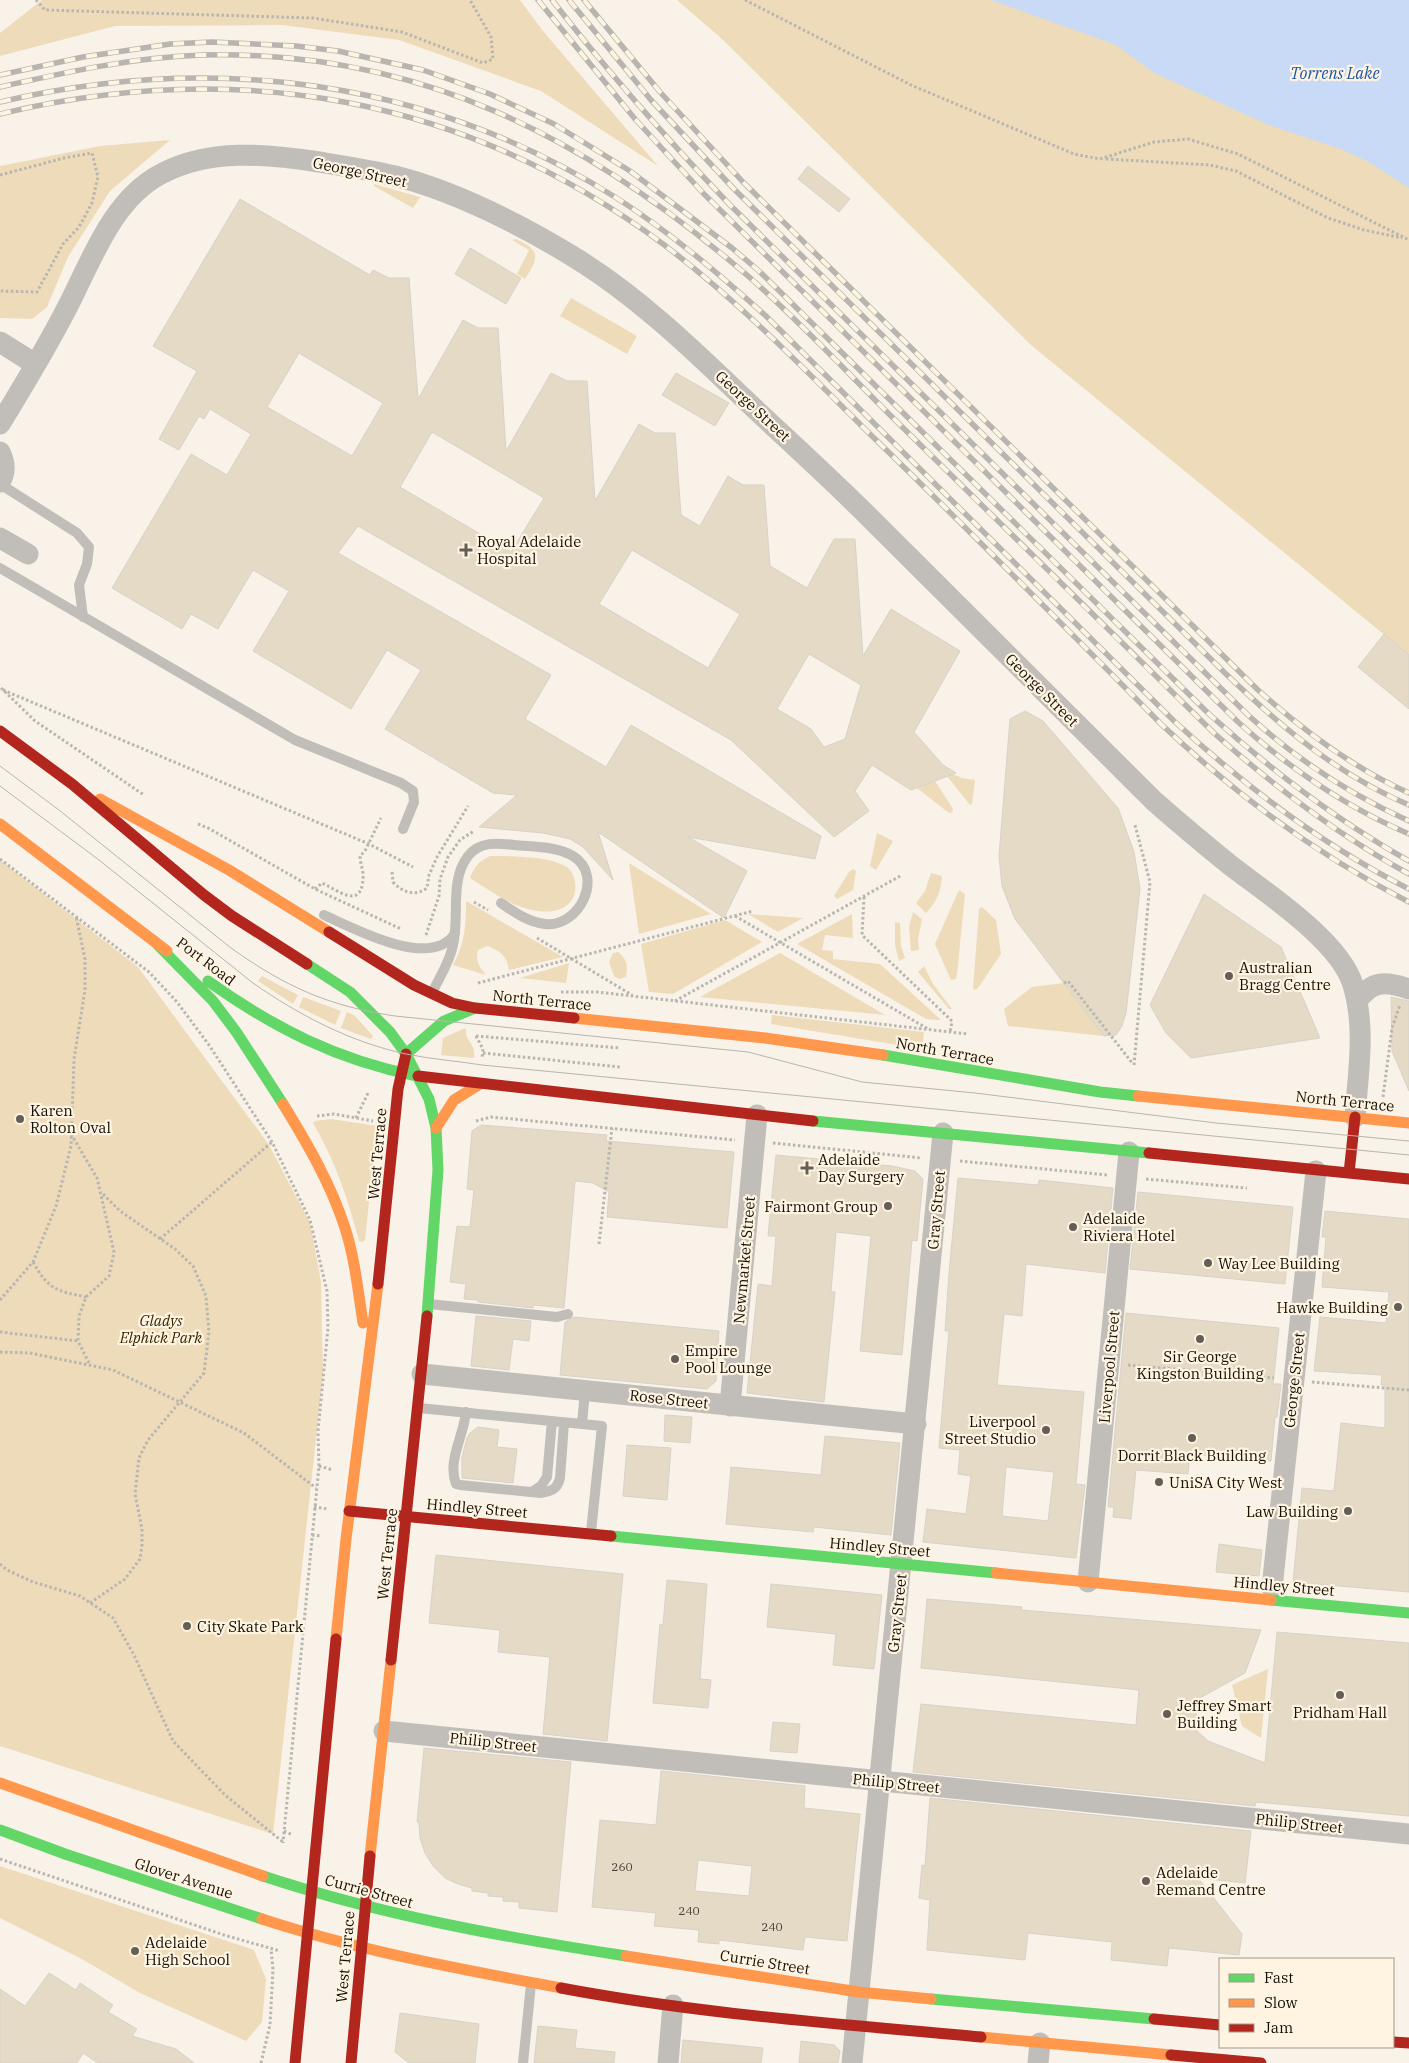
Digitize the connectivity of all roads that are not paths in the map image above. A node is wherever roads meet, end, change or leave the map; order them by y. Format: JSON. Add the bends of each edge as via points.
{"nodes":[{"id":1,"x":0,"y":342,"type":"edge"},
{"id":2,"x":35,"y":364,"type":"junction"},
{"id":3,"x":0,"y":424,"type":"edge"},
{"id":4,"x":0,"y":452,"type":"edge"},
{"id":5,"x":0,"y":483,"type":"edge"},
{"id":6,"x":0,"y":538,"type":"edge"},
{"id":7,"x":28,"y":554,"type":"dead end"},
{"id":8,"x":0,"y":568,"type":"edge"},
{"id":9,"x":83,"y":617,"type":"junction"},
{"id":10,"x":0,"y":731,"type":"edge"},
{"id":11,"x":72,"y":784,"type":"junction"},
{"id":12,"x":0,"y":824,"type":"edge"},
{"id":13,"x":403,"y":829,"type":"dead end"},
{"id":14,"x":229,"y":870,"type":"junction"},
{"id":15,"x":500,"y":903,"type":"dead end"},
{"id":16,"x":455,"y":933,"type":"junction"},
{"id":17,"x":153,"y":940,"type":"junction"},
{"id":18,"x":1405,"y":995,"type":"edge"},
{"id":19,"x":430,"y":998,"type":"junction"},
{"id":20,"x":1357,"y":1001,"type":"junction"},
{"id":21,"x":475,"y":1008,"type":"junction"},
{"id":22,"x":418,"y":1028,"type":"dead end"},
{"id":23,"x":406,"y":1054,"type":"junction"},
{"id":24,"x":400,"y":1073,"type":"junction"},
{"id":25,"x":418,"y":1076,"type":"junction"},
{"id":26,"x":480,"y":1084,"type":"junction"},
{"id":27,"x":757,"y":1115,"type":"junction"},
{"id":28,"x":1355,"y":1117,"type":"junction"},
{"id":29,"x":1409,"y":1123,"type":"edge"},
{"id":30,"x":436,"y":1128,"type":"junction"},
{"id":31,"x":943,"y":1134,"type":"junction"},
{"id":32,"x":1129,"y":1152,"type":"junction"},
{"id":33,"x":1316,"y":1171,"type":"junction"},
{"id":34,"x":1349,"y":1173,"type":"junction"},
{"id":35,"x":1409,"y":1178,"type":"edge"},
{"id":36,"x":428,"y":1303,"type":"junction"},
{"id":37,"x":568,"y":1314,"type":"dead end"},
{"id":38,"x":422,"y":1374,"type":"junction"},
{"id":39,"x":586,"y":1391,"type":"junction"},
{"id":40,"x":363,"y":1399,"type":"junction"},
{"id":41,"x":730,"y":1406,"type":"junction"},
{"id":42,"x":418,"y":1408,"type":"junction"},
{"id":43,"x":466,"y":1412,"type":"junction"},
{"id":44,"x":552,"y":1421,"type":"junction"},
{"id":45,"x":564,"y":1422,"type":"junction"},
{"id":46,"x":582,"y":1424,"type":"junction"},
{"id":47,"x":916,"y":1424,"type":"junction"},
{"id":48,"x":532,"y":1492,"type":"junction"},
{"id":49,"x":349,"y":1511,"type":"junction"},
{"id":50,"x":406,"y":1517,"type":"junction"},
{"id":51,"x":590,"y":1534,"type":"junction"},
{"id":52,"x":902,"y":1564,"type":"junction"},
{"id":53,"x":1088,"y":1582,"type":"junction"},
{"id":54,"x":1272,"y":1588,"type":"dead end"},
{"id":55,"x":1409,"y":1613,"type":"edge"},
{"id":56,"x":384,"y":1730,"type":"junction"},
{"id":57,"x":881,"y":1782,"type":"junction"},
{"id":58,"x":0,"y":1783,"type":"edge"},
{"id":59,"x":0,"y":1830,"type":"edge"},
{"id":60,"x":1409,"y":1834,"type":"edge"},
{"id":61,"x":312,"y":1892,"type":"junction"},
{"id":62,"x":365,"y":1907,"type":"junction"},
{"id":63,"x":308,"y":1933,"type":"junction"},
{"id":64,"x":361,"y":1948,"type":"junction"},
{"id":65,"x":531,"y":1982,"type":"junction"},
{"id":66,"x":860,"y":1992,"type":"junction"},
{"id":67,"x":673,"y":2005,"type":"junction"},
{"id":68,"x":856,"y":2026,"type":"junction"},
{"id":69,"x":1219,"y":2026,"type":"edge"},
{"id":70,"x":1394,"y":2042,"type":"edge"},
{"id":71,"x":1409,"y":2043,"type":"edge"},
{"id":72,"x":1039,"y":2053,"type":"edge"},
{"id":73,"x":295,"y":2063,"type":"edge"},
{"id":74,"x":351,"y":2063,"type":"edge"},
{"id":75,"x":523,"y":2063,"type":"edge"},
{"id":76,"x":668,"y":2063,"type":"edge"},
{"id":77,"x":852,"y":2063,"type":"edge"},
{"id":78,"x":1261,"y":2063,"type":"edge"}],
"edges":[{"from":1,"to":2,"type":"street"},
{"from":2,"to":3,"type":"street","name":"George Street"},
{"from":2,"to":20,"type":"street","name":"George Street","via":[[112,221],[136,192],[158,175],[192,160],[282,156],[396,177],[454,196],[521,228],[579,260],[641,305],[695,352],[827,476],[1154,802],[1323,939],[1345,965]]},
{"from":4,"to":5,"type":"street","via":[[5,469]]},
{"from":5,"to":9,"type":"lane","via":[[77,533],[89,547],[80,585]]},
{"from":6,"to":7,"type":"street"},
{"from":8,"to":9,"type":"lane"},
{"from":9,"to":13,"type":"lane","via":[[295,740],[401,783],[413,791],[414,802]]},
{"from":10,"to":11,"type":"main road"},
{"from":11,"to":14,"type":"main road"},
{"from":11,"to":23,"type":"main road","via":[[225,911],[350,992],[383,1023]]},
{"from":12,"to":17,"type":"main road","name":"Port Road"},
{"from":14,"to":16,"type":"lane","via":[[360,932],[391,942],[426,949],[445,944]]},
{"from":14,"to":19,"type":"main road"},
{"from":15,"to":16,"type":"lane","via":[[533,921],[552,924],[565,921],[585,900],[587,881],[583,867],[575,858],[554,849],[497,844],[479,847],[470,854],[462,868],[456,898]]},
{"from":16,"to":19,"type":"lane","via":[[449,958]]},
{"from":17,"to":24,"type":"main road","name":"Port Road","via":[[270,1022],[341,1056]]},
{"from":17,"to":40,"type":"main road","via":[[198,985],[237,1033],[314,1154],[345,1227],[359,1288],[364,1346]]},
{"from":18,"to":20,"type":"street","via":[[1397,985],[1378,984],[1365,989]]},
{"from":19,"to":21,"type":"main road","name":"North Terrace"},
{"from":20,"to":28,"type":"street","name":"George Street","via":[[1361,1038]]},
{"from":21,"to":23,"type":"main road","name":"North Terrace","via":[[444,1021]]},
{"from":21,"to":28,"type":"main road","name":"North Terrace","via":[[773,1039],[1100,1092]]},
{"from":22,"to":23,"type":"main road","name":"West Terrace"},
{"from":23,"to":24,"type":"main road","name":"West Terrace"},
{"from":23,"to":25,"type":"main road","name":"West Terrace"},
{"from":24,"to":25,"type":"main road","name":"Port Road"},
{"from":24,"to":40,"type":"main road","name":"West Terrace"},
{"from":25,"to":26,"type":"main road"},
{"from":25,"to":30,"type":"main road","name":"West Terrace"},
{"from":26,"to":27,"type":"main road"},
{"from":26,"to":30,"type":"main road","via":[[454,1100]]},
{"from":27,"to":31,"type":"main road"},
{"from":27,"to":41,"type":"street","name":"Newmarket Street"},
{"from":28,"to":29,"type":"main road","name":"North Terrace"},
{"from":28,"to":34,"type":"main road"},
{"from":30,"to":36,"type":"main road","name":"West Terrace","via":[[438,1170]]},
{"from":31,"to":32,"type":"main road"},
{"from":31,"to":47,"type":"street","name":"Gray Street"},
{"from":32,"to":33,"type":"main road"},
{"from":32,"to":53,"type":"street","name":"Liverpool Street"},
{"from":33,"to":34,"type":"main road"},
{"from":33,"to":54,"type":"street","name":"George Street"},
{"from":34,"to":35,"type":"main road"},
{"from":36,"to":37,"type":"lane","via":[[557,1317]]},
{"from":36,"to":38,"type":"main road","name":"West Terrace"},
{"from":38,"to":39,"type":"street","name":"Rose Street"},
{"from":38,"to":42,"type":"main road","name":"West Terrace"},
{"from":39,"to":41,"type":"street","name":"Rose Street"},
{"from":39,"to":46,"type":"lane"},
{"from":40,"to":49,"type":"main road","name":"West Terrace"},
{"from":41,"to":47,"type":"street","name":"Rose Street"},
{"from":42,"to":43,"type":"lane"},
{"from":42,"to":50,"type":"main road","name":"West Terrace"},
{"from":43,"to":44,"type":"lane"},
{"from":43,"to":48,"type":"lane","via":[[455,1457],[456,1484]]},
{"from":44,"to":45,"type":"lane"},
{"from":44,"to":48,"type":"lane","via":[[547,1477]]},
{"from":45,"to":46,"type":"lane"},
{"from":45,"to":48,"type":"lane","via":[[558,1485],[552,1491]]},
{"from":46,"to":51,"type":"lane","via":[[602,1426]]},
{"from":47,"to":52,"type":"street","name":"Gray Street"},
{"from":49,"to":50,"type":"main road","name":"Hindley Street"},
{"from":49,"to":61,"type":"main road","name":"West Terrace"},
{"from":50,"to":51,"type":"main road","name":"Hindley Street"},
{"from":50,"to":56,"type":"main road","name":"West Terrace"},
{"from":51,"to":52,"type":"main road","name":"Hindley Street"},
{"from":52,"to":53,"type":"main road","name":"Hindley Street"},
{"from":52,"to":57,"type":"street","name":"Gray Street"},
{"from":53,"to":55,"type":"main road","name":"Hindley Street"},
{"from":56,"to":57,"type":"street","name":"Philip Street"},
{"from":56,"to":62,"type":"main road","name":"West Terrace"},
{"from":57,"to":60,"type":"street","name":"Philip Street"},
{"from":57,"to":66,"type":"street","name":"Gray Street"},
{"from":58,"to":61,"type":"main road","name":"Glover Avenue"},
{"from":59,"to":63,"type":"main road","name":"Glover Avenue"},
{"from":61,"to":62,"type":"main road","name":"Currie Street"},
{"from":61,"to":63,"type":"main road","name":"West Terrace"},
{"from":62,"to":64,"type":"main road","name":"West Terrace"},
{"from":62,"to":66,"type":"main road","name":"Currie Street","via":[[518,1939]]},
{"from":63,"to":64,"type":"main road","name":"Glover Avenue"},
{"from":63,"to":73,"type":"main road","name":"West Terrace"},
{"from":64,"to":65,"type":"main road"},
{"from":64,"to":74,"type":"main road","name":"West Terrace"},
{"from":65,"to":67,"type":"main road","via":[[618,1999]]},
{"from":65,"to":75,"type":"lane"},
{"from":66,"to":68,"type":"street","name":"Gray Street"},
{"from":66,"to":69,"type":"main road","name":"Currie Street"},
{"from":67,"to":68,"type":"main road"},
{"from":67,"to":76,"type":"street"},
{"from":68,"to":72,"type":"main road"},
{"from":68,"to":77,"type":"street","name":"Gray Street"},
{"from":70,"to":71,"type":"main road"},
{"from":72,"to":78,"type":"main road"}]}
